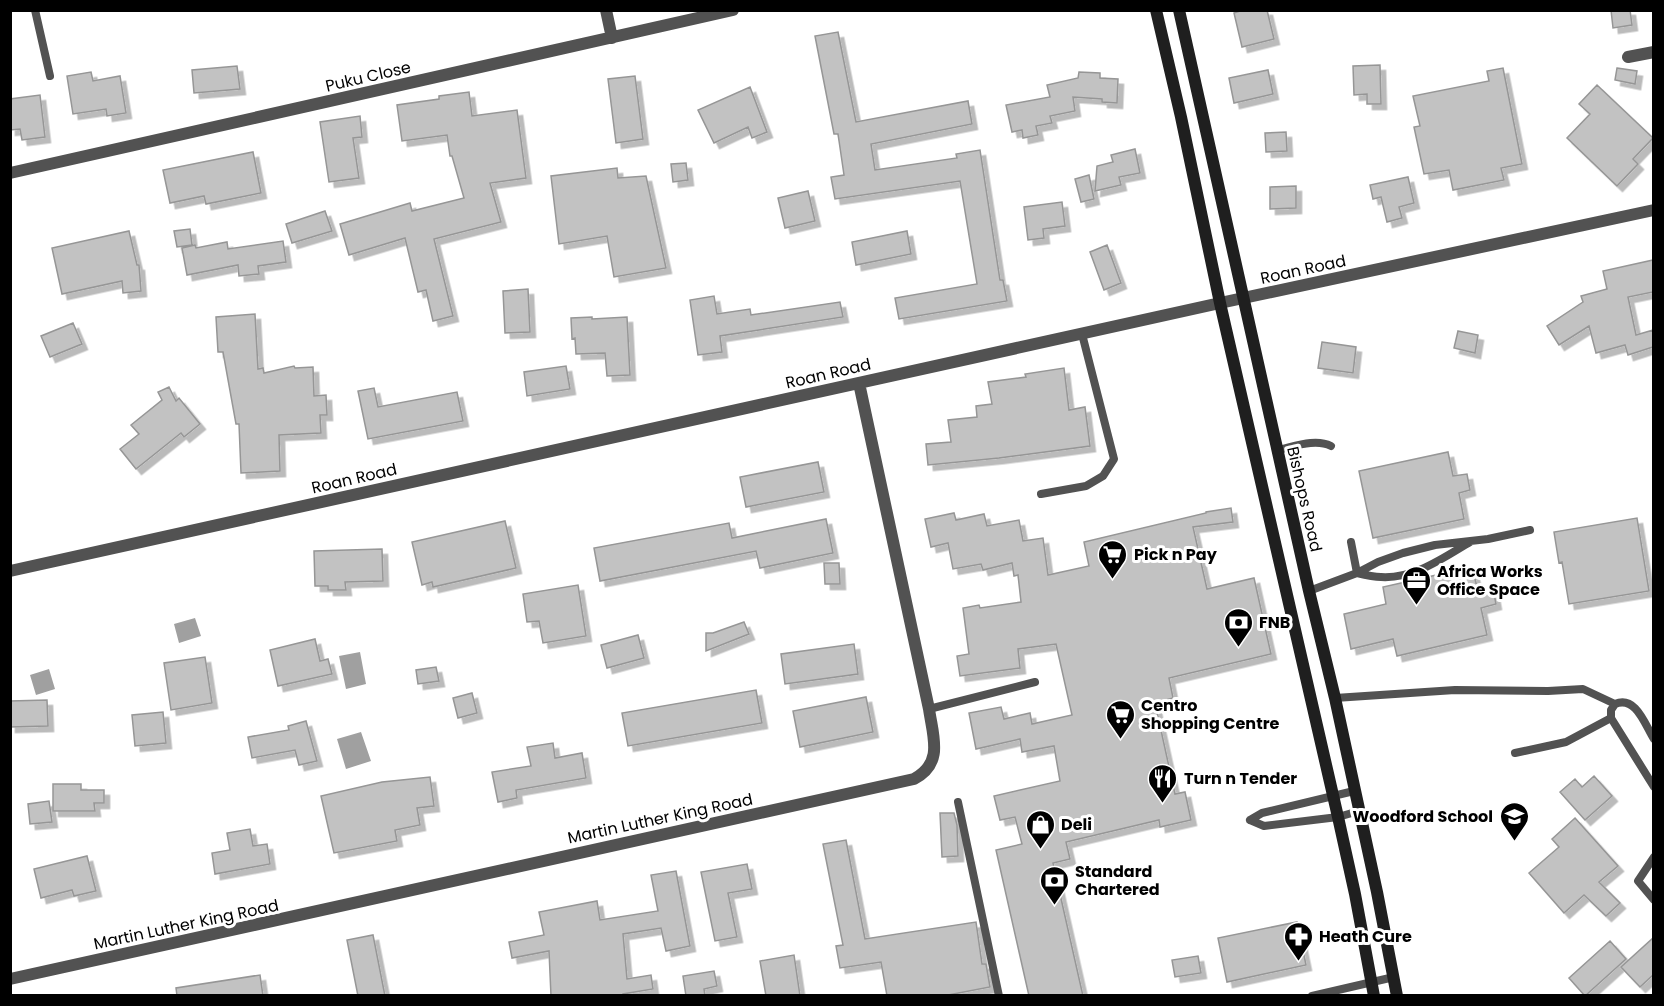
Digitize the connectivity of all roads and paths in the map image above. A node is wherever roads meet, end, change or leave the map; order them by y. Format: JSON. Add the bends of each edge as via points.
{"nodes":[{"id":1,"x":35,"y":10,"type":"edge"},
{"id":2,"x":606,"y":10,"type":"edge"},
{"id":3,"x":733,"y":10,"type":"edge"},
{"id":4,"x":1179,"y":10,"type":"edge"},
{"id":5,"x":1155,"y":11,"type":"edge"},
{"id":6,"x":612,"y":38,"type":"junction"},
{"id":7,"x":1653,"y":52,"type":"edge"},
{"id":8,"x":1628,"y":57,"type":"dead end"},
{"id":9,"x":50,"y":76,"type":"dead end"},
{"id":10,"x":10,"y":173,"type":"edge"},
{"id":11,"x":1653,"y":210,"type":"edge"},
{"id":12,"x":1243,"y":298,"type":"junction"},
{"id":13,"x":1220,"y":303,"type":"junction"},
{"id":14,"x":1082,"y":334,"type":"junction"},
{"id":15,"x":859,"y":383,"type":"junction"},
{"id":16,"x":1331,"y":446,"type":"dead end"},
{"id":17,"x":1277,"y":450,"type":"junction"},
{"id":18,"x":1041,"y":494,"type":"dead end"},
{"id":19,"x":1530,"y":531,"type":"dead end"},
{"id":20,"x":1472,"y":541,"type":"junction"},
{"id":21,"x":1351,"y":542,"type":"dead end"},
{"id":22,"x":10,"y":571,"type":"edge"},
{"id":23,"x":1358,"y":573,"type":"junction"},
{"id":24,"x":1309,"y":591,"type":"junction"},
{"id":25,"x":1035,"y":682,"type":"dead end"},
{"id":26,"x":1335,"y":698,"type":"junction"},
{"id":27,"x":1615,"y":704,"type":"junction"},
{"id":28,"x":929,"y":708,"type":"junction"},
{"id":29,"x":1611,"y":717,"type":"junction"},
{"id":30,"x":1653,"y":740,"type":"edge"},
{"id":31,"x":1515,"y":753,"type":"dead end"},
{"id":32,"x":1653,"y":788,"type":"edge"},
{"id":33,"x":1354,"y":791,"type":"junction"},
{"id":34,"x":1334,"y":796,"type":"junction"},
{"id":35,"x":958,"y":802,"type":"dead end"},
{"id":36,"x":1359,"y":811,"type":"junction"},
{"id":37,"x":1338,"y":817,"type":"junction"},
{"id":38,"x":1653,"y":857,"type":"edge"},
{"id":39,"x":1653,"y":900,"type":"edge"},
{"id":40,"x":1394,"y":977,"type":"junction"},
{"id":41,"x":10,"y":979,"type":"edge"},
{"id":42,"x":1371,"y":982,"type":"junction"},
{"id":43,"x":999,"y":996,"type":"edge"},
{"id":44,"x":1312,"y":996,"type":"edge"},
{"id":45,"x":1374,"y":996,"type":"edge"},
{"id":46,"x":1397,"y":996,"type":"edge"}],
"edges":[{"from":1,"to":9,"type":"lane"},
{"from":2,"to":6,"type":"street"},
{"from":3,"to":6,"type":"street","name":"Puku Close"},
{"from":4,"to":12,"type":"main road","name":"Bishops Road"},
{"from":5,"to":13,"type":"main road"},
{"from":6,"to":10,"type":"street","name":"Puku Close"},
{"from":7,"to":8,"type":"street"},
{"from":11,"to":12,"type":"street","name":"Roan Road"},
{"from":12,"to":13,"type":"street","name":"Roan Road"},
{"from":12,"to":17,"type":"main road","name":"Bishops Road"},
{"from":13,"to":14,"type":"street","name":"Roan Road"},
{"from":13,"to":34,"type":"main road"},
{"from":14,"to":15,"type":"street","name":"Roan Road"},
{"from":14,"to":18,"type":"lane","via":[[1114,459],[1103,476],[1086,486]]},
{"from":15,"to":22,"type":"street","name":"Roan Road"},
{"from":15,"to":28,"type":"street","name":"Martin Luther King Road"},
{"from":16,"to":17,"type":"lane","via":[[1315,442]]},
{"from":17,"to":24,"type":"main road","name":"Bishops Road"},
{"from":19,"to":20,"type":"lane"},
{"from":20,"to":23,"type":"lane","via":[[1403,553]]},
{"from":20,"to":23,"type":"lane","via":[[1413,573],[1382,577]]},
{"from":21,"to":23,"type":"lane"},
{"from":23,"to":24,"type":"lane"},
{"from":24,"to":26,"type":"main road","name":"Bishops Road"},
{"from":25,"to":28,"type":"lane"},
{"from":26,"to":27,"type":"lane","via":[[1455,690],[1583,689]]},
{"from":26,"to":33,"type":"main road","name":"Bishops Road"},
{"from":27,"to":29,"type":"lane"},
{"from":27,"to":30,"type":"lane","via":[[1633,706]]},
{"from":28,"to":41,"type":"street","name":"Martin Luther King Road","via":[[935,752],[925,773],[914,779]]},
{"from":29,"to":31,"type":"lane","via":[[1566,742]]},
{"from":29,"to":32,"type":"lane"},
{"from":33,"to":34,"type":"lane"},
{"from":33,"to":36,"type":"main road","name":"Bishops Road"},
{"from":34,"to":37,"type":"main road"},
{"from":34,"to":37,"type":"lane","via":[[1262,813],[1250,820],[1264,826]]},
{"from":35,"to":43,"type":"lane"},
{"from":36,"to":37,"type":"lane"},
{"from":36,"to":40,"type":"main road","name":"Bishops Road"},
{"from":37,"to":42,"type":"main road"},
{"from":38,"to":39,"type":"lane","via":[[1638,881]]},
{"from":40,"to":42,"type":"lane"},
{"from":40,"to":46,"type":"main road","name":"Bishops Road"},
{"from":42,"to":44,"type":"lane"},
{"from":42,"to":45,"type":"main road"}]}
